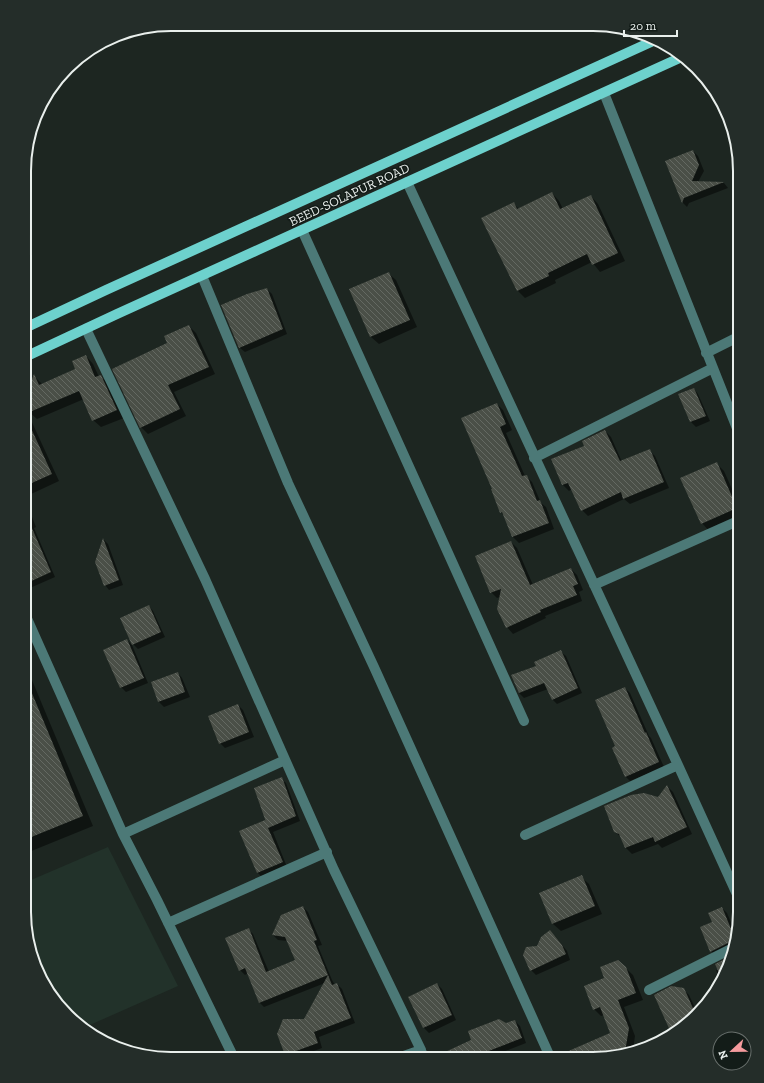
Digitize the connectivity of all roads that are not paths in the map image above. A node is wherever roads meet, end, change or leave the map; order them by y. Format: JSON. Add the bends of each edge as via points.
{"nodes":[{"id":1,"x":649,"y":43,"type":"edge"},
{"id":2,"x":677,"y":59,"type":"edge"},
{"id":3,"x":604,"y":93,"type":"junction"},
{"id":4,"x":407,"y":182,"type":"junction"},
{"id":5,"x":302,"y":230,"type":"junction"},
{"id":6,"x":202,"y":276,"type":"junction"},
{"id":7,"x":31,"y":325,"type":"edge"},
{"id":8,"x":86,"y":329,"type":"junction"},
{"id":9,"x":733,"y":340,"type":"edge"},
{"id":10,"x":706,"y":353,"type":"junction"},
{"id":11,"x":31,"y":354,"type":"edge"},
{"id":12,"x":713,"y":368,"type":"junction"},
{"id":13,"x":733,"y":418,"type":"edge"},
{"id":14,"x":534,"y":458,"type":"junction"},
{"id":15,"x":733,"y":523,"type":"edge"},
{"id":16,"x":594,"y":585,"type":"junction"},
{"id":17,"x":31,"y":630,"type":"edge"},
{"id":18,"x":524,"y":721,"type":"dead end"},
{"id":19,"x":285,"y":760,"type":"junction"},
{"id":20,"x":678,"y":765,"type":"junction"},
{"id":21,"x":123,"y":834,"type":"junction"},
{"id":22,"x":525,"y":835,"type":"dead end"},
{"id":23,"x":326,"y":852,"type":"junction"},
{"id":24,"x":733,"y":886,"type":"edge"},
{"id":25,"x":168,"y":923,"type":"junction"},
{"id":26,"x":727,"y":951,"type":"edge"},
{"id":27,"x":650,"y":990,"type":"dead end"},
{"id":28,"x":231,"y":1052,"type":"edge"},
{"id":29,"x":421,"y":1052,"type":"edge"},
{"id":30,"x":548,"y":1052,"type":"edge"}],
"edges":[{"from":1,"to":7,"type":"main road","name":"BEED-SOLAPUR ROAD"},
{"from":2,"to":3,"type":"main road","name":"BEED-SOLAPUR ROAD"},
{"from":3,"to":4,"type":"main road","name":"BEED-SOLAPUR ROAD"},
{"from":3,"to":10,"type":"street"},
{"from":4,"to":5,"type":"main road","name":"BEED-SOLAPUR ROAD"},
{"from":4,"to":14,"type":"street"},
{"from":5,"to":6,"type":"main road","name":"BEED-SOLAPUR ROAD"},
{"from":5,"to":18,"type":"street"},
{"from":6,"to":8,"type":"main road","name":"BEED-SOLAPUR ROAD"},
{"from":6,"to":30,"type":"street","via":[[288,483]]},
{"from":8,"to":11,"type":"main road","name":"BEED-SOLAPUR ROAD"},
{"from":8,"to":19,"type":"street","via":[[204,579]]},
{"from":9,"to":10,"type":"street"},
{"from":10,"to":12,"type":"street"},
{"from":12,"to":13,"type":"street"},
{"from":12,"to":14,"type":"street"},
{"from":14,"to":16,"type":"street"},
{"from":15,"to":16,"type":"street"},
{"from":16,"to":20,"type":"street"},
{"from":17,"to":21,"type":"street"},
{"from":19,"to":21,"type":"street"},
{"from":19,"to":23,"type":"street"},
{"from":20,"to":22,"type":"street"},
{"from":20,"to":24,"type":"street"},
{"from":21,"to":25,"type":"street"},
{"from":23,"to":25,"type":"street"},
{"from":23,"to":29,"type":"street"},
{"from":25,"to":28,"type":"street"},
{"from":26,"to":27,"type":"street"}]}
